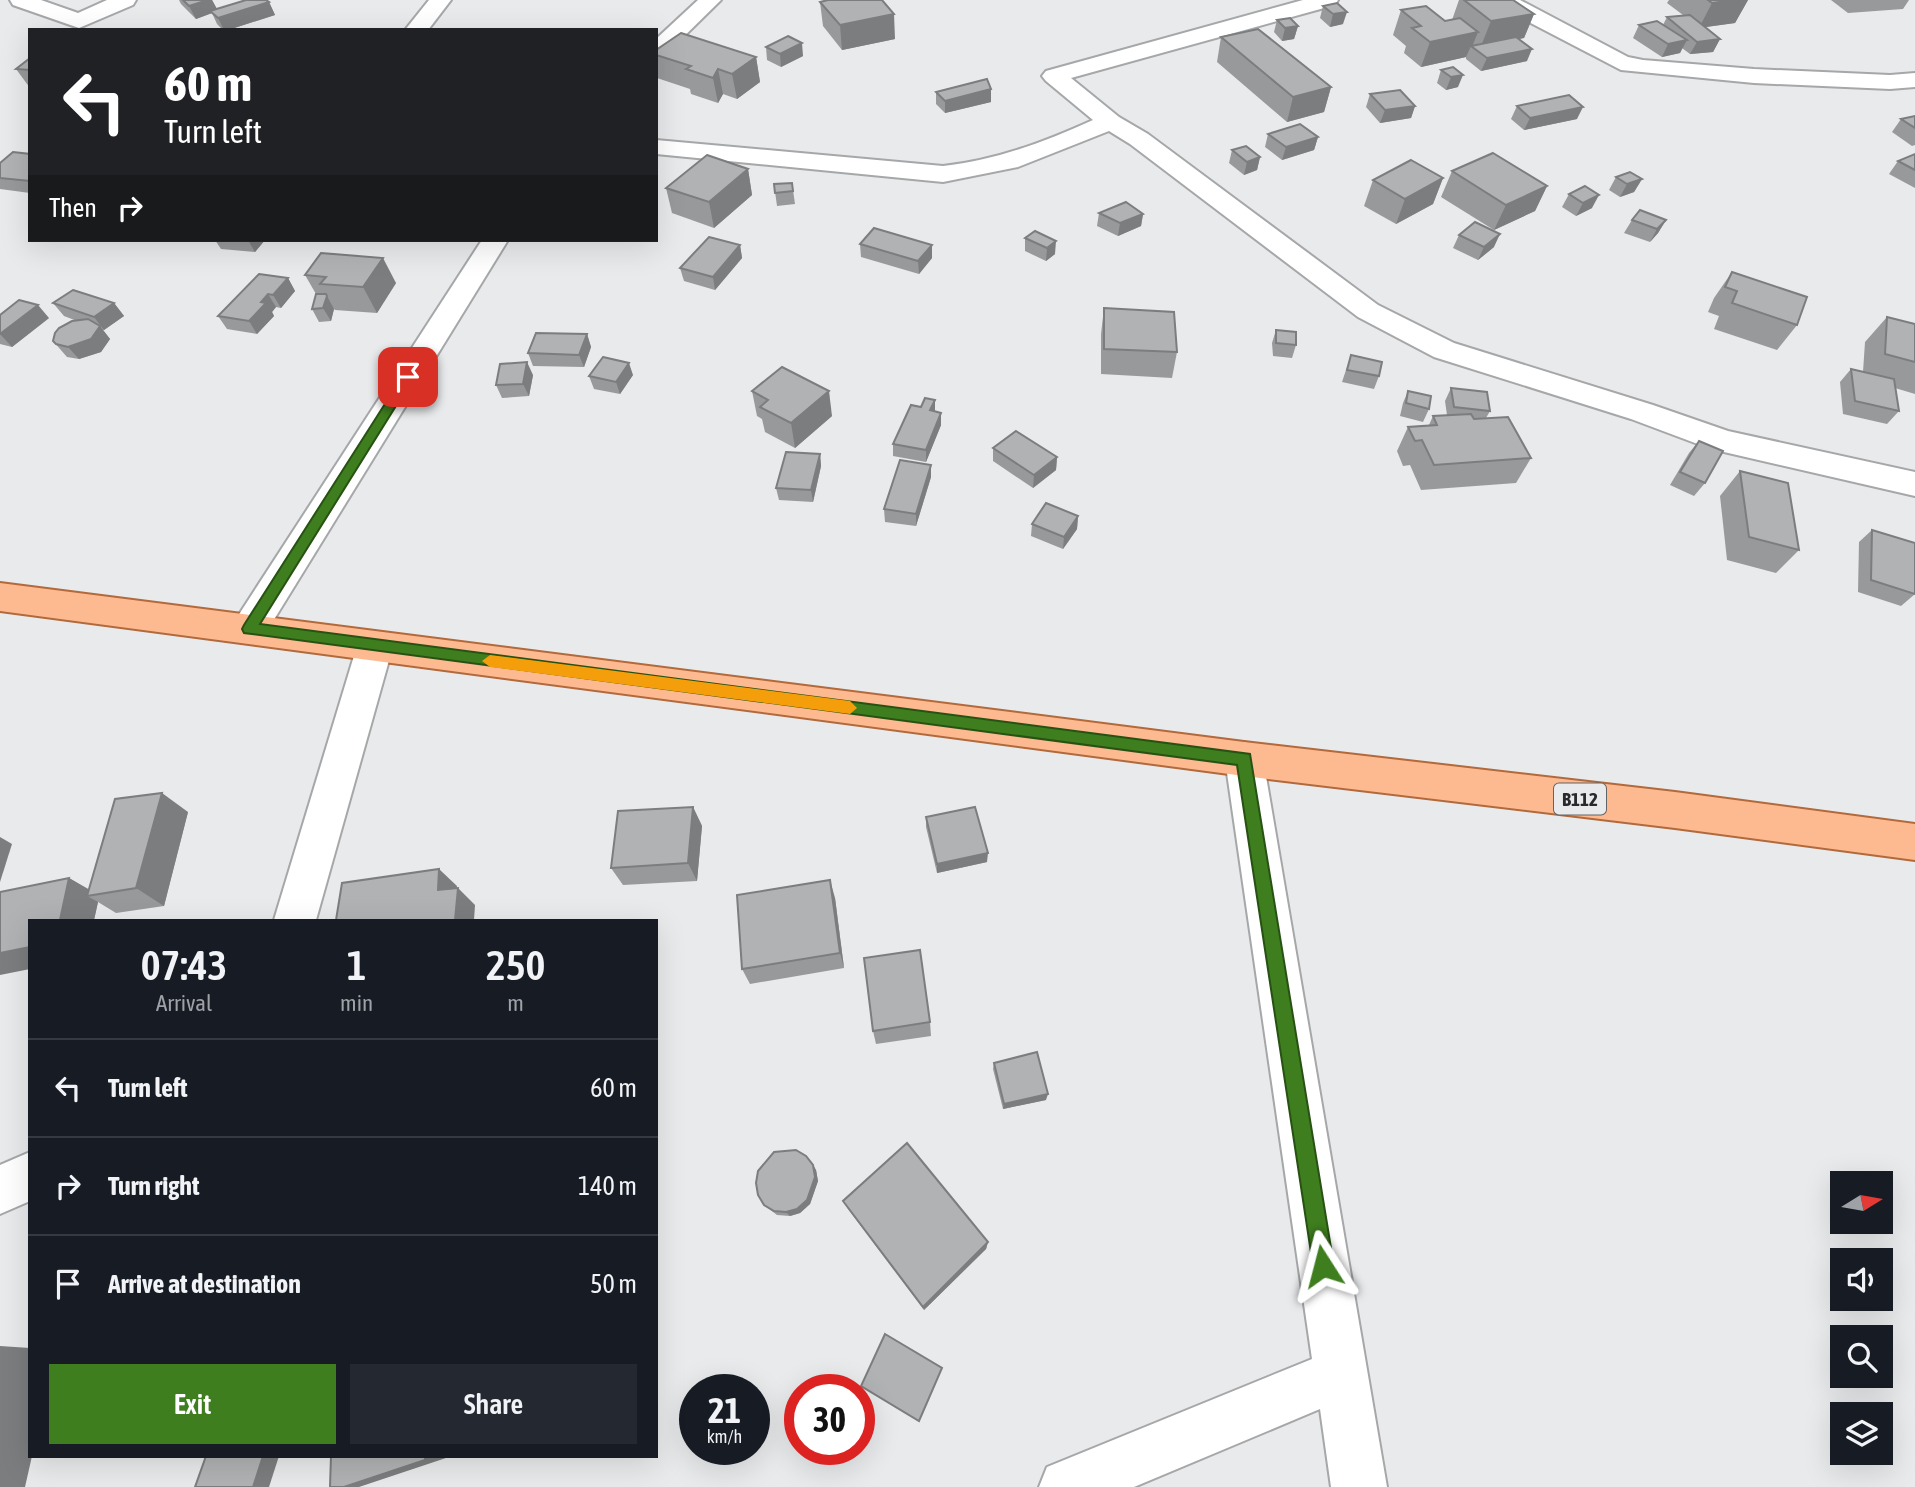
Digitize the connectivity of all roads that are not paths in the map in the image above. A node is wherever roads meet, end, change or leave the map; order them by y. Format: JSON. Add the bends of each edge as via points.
{"nodes":[{"id":1,"x":21,"y":0,"type":"edge"},
{"id":2,"x":125,"y":0,"type":"edge"},
{"id":3,"x":440,"y":0,"type":"edge"},
{"id":4,"x":710,"y":0,"type":"edge"},
{"id":5,"x":1327,"y":0,"type":"edge"},
{"id":6,"x":1504,"y":0,"type":"edge"},
{"id":7,"x":418,"y":28,"type":"edge"},
{"id":8,"x":658,"y":49,"type":"edge"},
{"id":9,"x":1915,"y":80,"type":"edge"},
{"id":10,"x":1890,"y":82,"type":"junction"},
{"id":11,"x":1915,"y":99,"type":"edge"},
{"id":12,"x":1110,"y":122,"type":"junction"},
{"id":13,"x":658,"y":147,"type":"edge"},
{"id":14,"x":494,"y":242,"type":"edge"},
{"id":15,"x":1915,"y":484,"type":"edge"},
{"id":16,"x":0,"y":597,"type":"edge"},
{"id":17,"x":249,"y":629,"type":"junction"},
{"id":18,"x":375,"y":646,"type":"junction"},
{"id":19,"x":1244,"y":759,"type":"junction"},
{"id":20,"x":1915,"y":842,"type":"edge"},
{"id":21,"x":295,"y":919,"type":"edge"},
{"id":22,"x":28,"y":1177,"type":"edge"},
{"id":23,"x":0,"y":1190,"type":"edge"},
{"id":24,"x":1340,"y":1374,"type":"junction"},
{"id":25,"x":1067,"y":1487,"type":"edge"},
{"id":26,"x":1359,"y":1487,"type":"edge"}],
"edges":[{"from":1,"to":2,"type":"street","via":[[79,21]]},
{"from":3,"to":7,"type":"street"},
{"from":4,"to":8,"type":"street"},
{"from":5,"to":12,"type":"street","via":[[1055,76]]},
{"from":6,"to":10,"type":"street","via":[[1621,62],[1643,67]]},
{"from":9,"to":10,"type":"street"},
{"from":10,"to":11,"type":"street"},
{"from":12,"to":13,"type":"street","via":[[1015,162],[943,174]]},
{"from":12,"to":15,"type":"street","via":[[1368,311],[1444,350],[1723,441]]},
{"from":14,"to":17,"type":"street"},
{"from":16,"to":17,"type":"main road","number":"B112"},
{"from":17,"to":18,"type":"main road","number":"B112"},
{"from":18,"to":19,"type":"main road","number":"B112"},
{"from":18,"to":21,"type":"street"},
{"from":19,"to":20,"type":"main road","number":"B112"},
{"from":19,"to":24,"type":"street"},
{"from":22,"to":23,"type":"street"},
{"from":24,"to":25,"type":"street"},
{"from":24,"to":26,"type":"street"}]}
